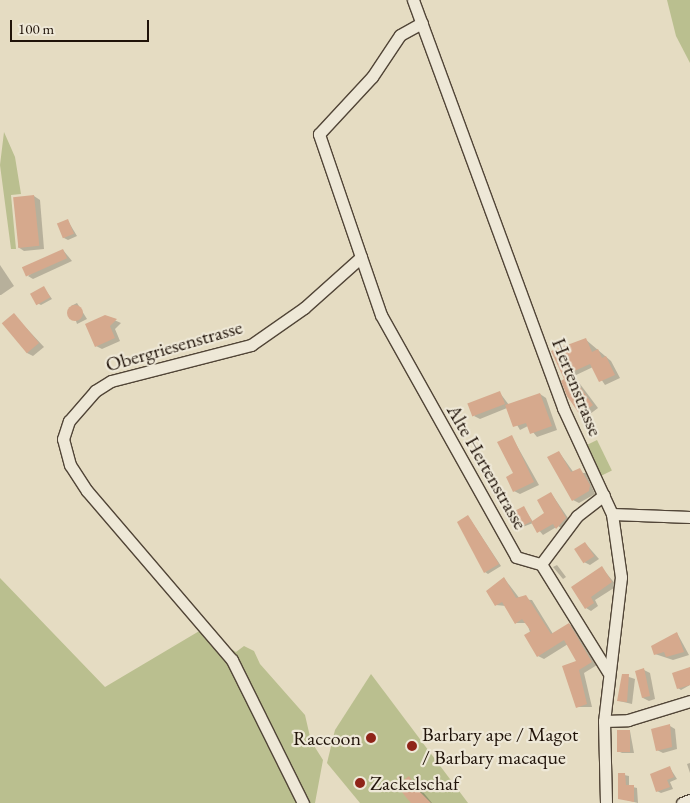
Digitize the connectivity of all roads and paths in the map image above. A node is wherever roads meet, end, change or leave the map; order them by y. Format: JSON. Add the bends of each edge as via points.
{"nodes":[{"id":1,"x":413,"y":0,"type":"edge"},
{"id":2,"x":422,"y":23,"type":"junction"},
{"id":3,"x":361,"y":257,"type":"junction"},
{"id":4,"x":604,"y":495,"type":"junction"},
{"id":5,"x":612,"y":514,"type":"junction"},
{"id":6,"x":690,"y":517,"type":"edge"},
{"id":7,"x":541,"y":564,"type":"junction"},
{"id":8,"x":608,"y":672,"type":"junction"},
{"id":9,"x":690,"y":701,"type":"edge"},
{"id":10,"x":604,"y":721,"type":"junction"},
{"id":11,"x":690,"y":800,"type":"edge"},
{"id":12,"x":303,"y":803,"type":"edge"},
{"id":13,"x":606,"y":803,"type":"edge"},
{"id":14,"x":682,"y":803,"type":"edge"}],
"edges":[{"from":1,"to":2,"type":"street","name":"Hertenstrasse"},
{"from":2,"to":3,"type":"street","via":[[400,35],[372,77],[319,134]]},
{"from":2,"to":4,"type":"street","name":"Hertenstrasse","via":[[563,408]]},
{"from":3,"to":7,"type":"street","name":"Alte Hertenstrasse","via":[[381,314],[516,557]]},
{"from":3,"to":12,"type":"street","name":"Obergriesenstrasse","via":[[304,308],[251,345],[103,386],[69,421],[63,439],[70,465],[87,491],[232,660]]},
{"from":4,"to":5,"type":"street","name":"Hertenstrasse"},
{"from":4,"to":7,"type":"street","via":[[577,516]]},
{"from":5,"to":6,"type":"street"},
{"from":5,"to":8,"type":"street","name":"Hertenstrasse","via":[[621,577]]},
{"from":7,"to":8,"type":"street"},
{"from":8,"to":10,"type":"street","name":"Hertenstrasse"},
{"from":9,"to":10,"type":"street","via":[[628,720]]},
{"from":10,"to":13,"type":"street","name":"Hertenstrasse"},
{"from":11,"to":14,"type":"street"}]}
